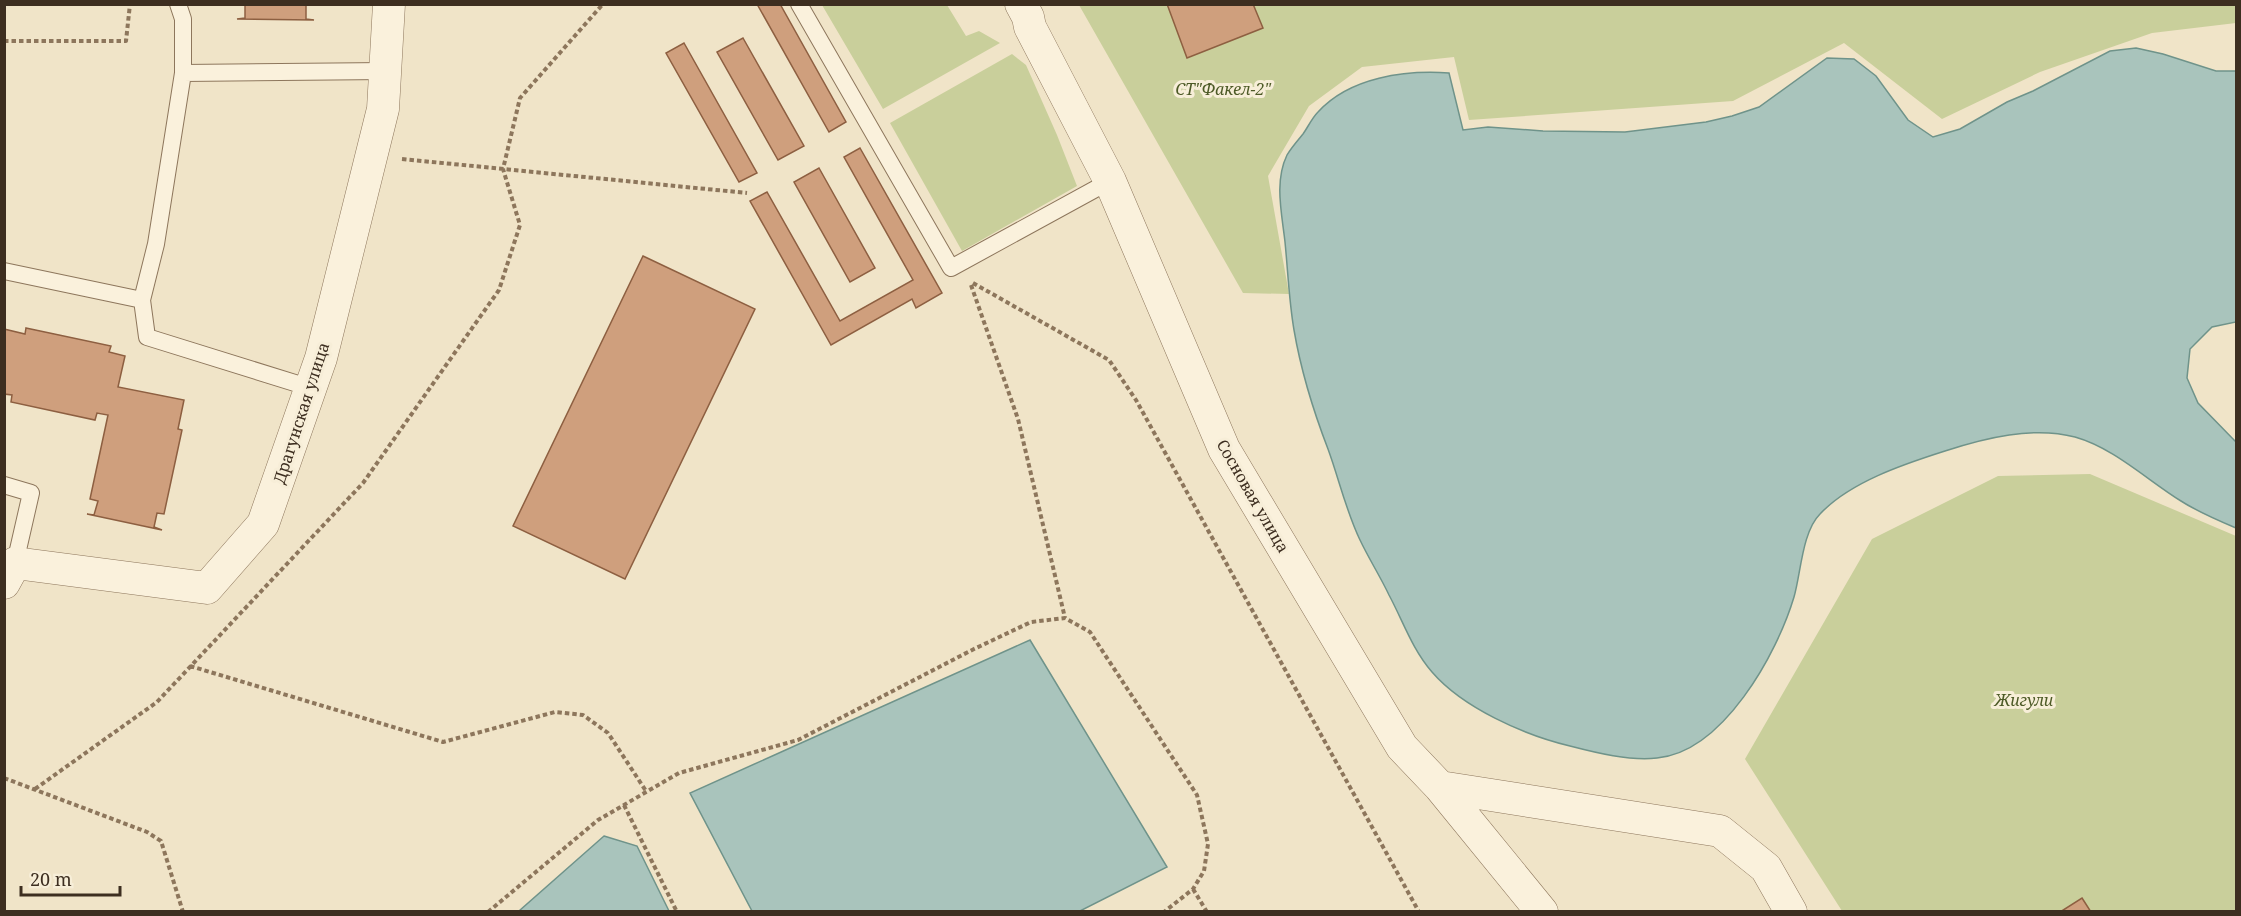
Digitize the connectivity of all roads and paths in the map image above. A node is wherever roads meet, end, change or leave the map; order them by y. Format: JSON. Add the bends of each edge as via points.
{"nodes":[{"id":1,"x":130,"y":4,"type":"edge"},
{"id":2,"x":178,"y":4,"type":"edge"},
{"id":3,"x":389,"y":4,"type":"edge"},
{"id":4,"x":603,"y":4,"type":"edge"},
{"id":5,"x":799,"y":4,"type":"edge"},
{"id":6,"x":1033,"y":9,"type":"edge"},
{"id":7,"x":4,"y":41,"type":"edge"},
{"id":8,"x":386,"y":71,"type":"junction"},
{"id":9,"x":183,"y":73,"type":"junction"},
{"id":10,"x":372,"y":155,"type":"junction"},
{"id":11,"x":503,"y":170,"type":"junction"},
{"id":12,"x":1110,"y":181,"type":"junction"},
{"id":13,"x":747,"y":193,"type":"dead end"},
{"id":14,"x":4,"y":270,"type":"edge"},
{"id":15,"x":142,"y":300,"type":"junction"},
{"id":16,"x":310,"y":388,"type":"junction"},
{"id":17,"x":4,"y":485,"type":"edge"},
{"id":18,"x":10,"y":573,"type":"edge"},
{"id":19,"x":1065,"y":618,"type":"junction"},
{"id":20,"x":190,"y":666,"type":"junction"},
{"id":21,"x":4,"y":778,"type":"edge"},
{"id":22,"x":1440,"y":787,"type":"junction"},
{"id":23,"x":35,"y":789,"type":"junction"},
{"id":24,"x":646,"y":791,"type":"junction"},
{"id":25,"x":624,"y":805,"type":"junction"},
{"id":26,"x":1193,"y":889,"type":"junction"},
{"id":27,"x":183,"y":912,"type":"edge"},
{"id":28,"x":488,"y":912,"type":"edge"},
{"id":29,"x":677,"y":912,"type":"edge"},
{"id":30,"x":1164,"y":912,"type":"edge"},
{"id":31,"x":1208,"y":912,"type":"edge"},
{"id":32,"x":1419,"y":912,"type":"edge"},
{"id":33,"x":1542,"y":912,"type":"edge"},
{"id":34,"x":1791,"y":912,"type":"edge"}],
"edges":[{"from":1,"to":7,"type":"path","via":[[126,41]]},
{"from":2,"to":9,"type":"lane","via":[[183,19]]},
{"from":3,"to":8,"type":"street","name":"Драгунская улица"},
{"from":4,"to":11,"type":"path","via":[[520,98]]},
{"from":5,"to":12,"type":"lane","via":[[951,268]]},
{"from":6,"to":12,"type":"street","name":"Сосновая улица","via":[[1030,27]]},
{"from":8,"to":9,"type":"lane"},
{"from":8,"to":10,"type":"street","name":"Драгунская улица","via":[[383,109]]},
{"from":9,"to":15,"type":"lane","via":[[156,244]]},
{"from":10,"to":11,"type":"path"},
{"from":10,"to":16,"type":"street","name":"Драгунская улица"},
{"from":11,"to":13,"type":"path"},
{"from":11,"to":20,"type":"path","via":[[520,225],[499,290],[363,483]]},
{"from":12,"to":22,"type":"street","name":"Сосновая улица","via":[[1224,449],[1402,747]]},
{"from":14,"to":15,"type":"lane"},
{"from":15,"to":16,"type":"lane","via":[[147,337]]},
{"from":16,"to":18,"type":"street","name":"Драгунская улица","via":[[263,524],[207,588]]},
{"from":17,"to":18,"type":"lane","via":[[31,493]]},
{"from":19,"to":24,"type":"path","via":[[1031,622],[798,740],[679,772]]},
{"from":19,"to":26,"type":"path","via":[[1090,632],[1197,795],[1208,844],[1204,871]]},
{"from":19,"to":32,"type":"path","via":[[1018,419],[969,281],[1109,360],[1136,400]]},
{"from":20,"to":23,"type":"path","via":[[157,702]]},
{"from":20,"to":24,"type":"path","via":[[443,742],[555,712],[583,715],[608,733]]},
{"from":21,"to":23,"type":"path"},
{"from":22,"to":33,"type":"street","name":"Сосновая улица"},
{"from":22,"to":34,"type":"street","via":[[1720,831],[1766,868]]},
{"from":23,"to":27,"type":"path","via":[[161,841]]},
{"from":24,"to":25,"type":"path"},
{"from":25,"to":28,"type":"path","via":[[598,820]]},
{"from":25,"to":29,"type":"path"},
{"from":26,"to":30,"type":"path"},
{"from":26,"to":31,"type":"path"}]}
